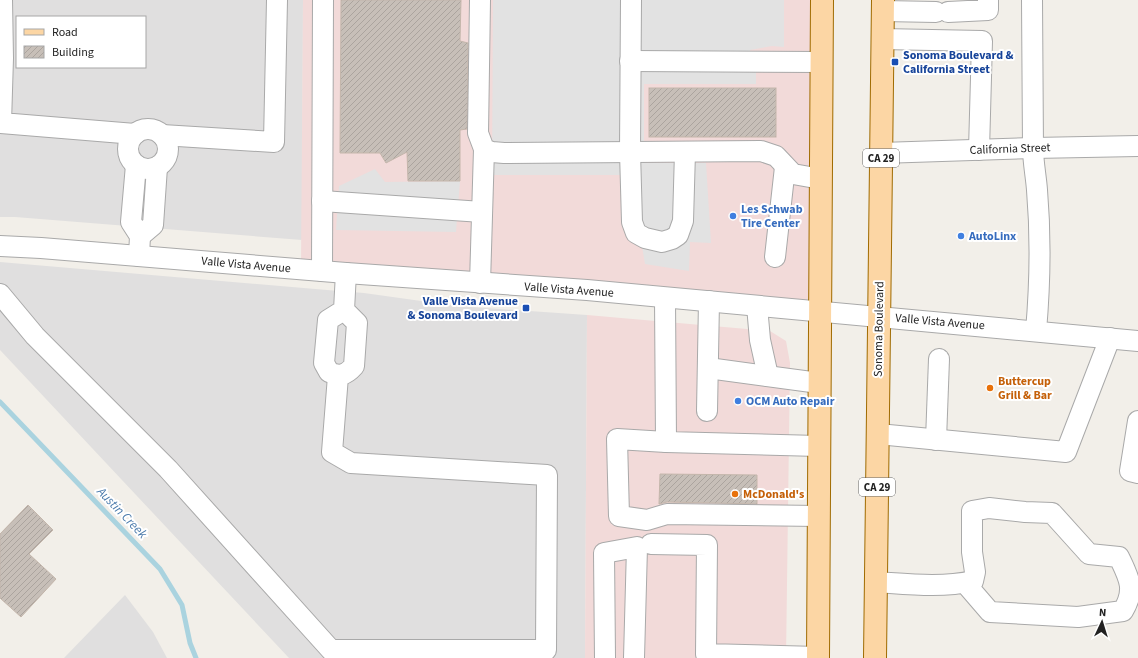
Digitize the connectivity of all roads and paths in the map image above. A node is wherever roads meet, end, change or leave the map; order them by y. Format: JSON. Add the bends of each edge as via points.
{"nodes":[{"id":1,"x":2,"y":0,"type":"edge"},
{"id":2,"x":276,"y":0,"type":"edge"},
{"id":3,"x":323,"y":0,"type":"edge"},
{"id":4,"x":480,"y":0,"type":"edge"},
{"id":5,"x":631,"y":0,"type":"edge"},
{"id":6,"x":822,"y":0,"type":"edge"},
{"id":7,"x":988,"y":0,"type":"edge"},
{"id":8,"x":1032,"y":0,"type":"edge"},
{"id":9,"x":883,"y":5,"type":"edge"},
{"id":10,"x":882,"y":39,"type":"junction"},
{"id":11,"x":630,"y":61,"type":"junction"},
{"id":12,"x":822,"y":62,"type":"junction"},
{"id":13,"x":135,"y":134,"type":"junction"},
{"id":14,"x":162,"y":135,"type":"junction"},
{"id":15,"x":1138,"y":146,"type":"edge"},
{"id":16,"x":1033,"y":148,"type":"junction"},
{"id":17,"x":484,"y":149,"type":"junction"},
{"id":18,"x":979,"y":150,"type":"junction"},
{"id":19,"x":630,"y":152,"type":"junction"},
{"id":20,"x":685,"y":152,"type":"junction"},
{"id":21,"x":881,"y":153,"type":"junction"},
{"id":22,"x":136,"y":165,"type":"junction"},
{"id":23,"x":157,"y":166,"type":"junction"},
{"id":24,"x":785,"y":167,"type":"junction"},
{"id":25,"x":821,"y":179,"type":"junction"},
{"id":26,"x":322,"y":202,"type":"junction"},
{"id":27,"x":482,"y":212,"type":"junction"},
{"id":28,"x":140,"y":236,"type":"junction"},
{"id":29,"x":0,"y":246,"type":"edge"},
{"id":30,"x":139,"y":256,"type":"junction"},
{"id":31,"x":775,"y":257,"type":"dead end"},
{"id":32,"x":322,"y":271,"type":"junction"},
{"id":33,"x":346,"y":273,"type":"junction"},
{"id":34,"x":480,"y":283,"type":"junction"},
{"id":35,"x":0,"y":294,"type":"edge"},
{"id":36,"x":665,"y":298,"type":"junction"},
{"id":37,"x":710,"y":302,"type":"junction"},
{"id":38,"x":757,"y":306,"type":"junction"},
{"id":39,"x":344,"y":310,"type":"junction"},
{"id":40,"x":819,"y":312,"type":"junction"},
{"id":41,"x":879,"y":317,"type":"junction"},
{"id":42,"x":1036,"y":331,"type":"junction"},
{"id":43,"x":1110,"y":338,"type":"junction"},
{"id":44,"x":1138,"y":340,"type":"edge"},
{"id":45,"x":939,"y":358,"type":"dead end"},
{"id":46,"x":708,"y":368,"type":"junction"},
{"id":47,"x":338,"y":376,"type":"junction"},
{"id":48,"x":768,"y":376,"type":"junction"},
{"id":49,"x":819,"y":383,"type":"junction"},
{"id":50,"x":707,"y":411,"type":"dead end"},
{"id":51,"x":1138,"y":421,"type":"edge"},
{"id":52,"x":878,"y":434,"type":"junction"},
{"id":53,"x":936,"y":440,"type":"junction"},
{"id":54,"x":666,"y":442,"type":"junction"},
{"id":55,"x":818,"y":446,"type":"junction"},
{"id":56,"x":1138,"y":473,"type":"edge"},
{"id":57,"x":818,"y":516,"type":"junction"},
{"id":58,"x":651,"y":544,"type":"dead end"},
{"id":59,"x":876,"y":582,"type":"junction"},
{"id":60,"x":966,"y":583,"type":"junction"},
{"id":61,"x":713,"y":656,"type":"edge"},
{"id":62,"x":605,"y":658,"type":"edge"},
{"id":63,"x":634,"y":658,"type":"edge"},
{"id":64,"x":818,"y":658,"type":"edge"},
{"id":65,"x":875,"y":658,"type":"edge"}],
"edges":[{"from":1,"to":13,"type":"street","via":[[1,123]]},
{"from":2,"to":14,"type":"street","via":[[274,142]]},
{"from":3,"to":26,"type":"street"},
{"from":4,"to":17,"type":"street","via":[[478,132]]},
{"from":5,"to":11,"type":"street"},
{"from":6,"to":12,"type":"main road"},
{"from":7,"to":9,"type":"street","via":[[988,10],[942,12]]},
{"from":8,"to":16,"type":"street"},
{"from":9,"to":10,"type":"main road","name":"Sonoma Boulevard","number":"CA 29"},
{"from":10,"to":18,"type":"street","via":[[982,42]]},
{"from":10,"to":21,"type":"main road","name":"Sonoma Boulevard","number":"CA 29"},
{"from":11,"to":12,"type":"street"},
{"from":11,"to":19,"type":"street"},
{"from":12,"to":25,"type":"main road"},
{"from":13,"to":14,"type":"street","via":[[152,130]]},
{"from":13,"to":22,"type":"street","via":[[128,149]]},
{"from":14,"to":23,"type":"street","via":[[168,152],[162,163]]},
{"from":15,"to":16,"type":"street","name":"California Street"},
{"from":16,"to":18,"type":"street","name":"California Street"},
{"from":16,"to":42,"type":"street","via":[[1039,255]]},
{"from":17,"to":19,"type":"street","via":[[492,152]]},
{"from":17,"to":27,"type":"street"},
{"from":18,"to":21,"type":"street","name":"California Street"},
{"from":19,"to":20,"type":"street"},
{"from":19,"to":20,"type":"street","via":[[632,222],[636,233],[662,242],[678,235],[682,225]]},
{"from":20,"to":24,"type":"street","via":[[761,152],[776,156]]},
{"from":21,"to":41,"type":"main road","name":"Sonoma Boulevard","number":"CA 29"},
{"from":22,"to":23,"type":"street","via":[[146,169]]},
{"from":22,"to":28,"type":"street","via":[[131,222]]},
{"from":23,"to":28,"type":"street","via":[[153,225]]},
{"from":24,"to":25,"type":"street","via":[[792,174]]},
{"from":24,"to":31,"type":"street"},
{"from":25,"to":40,"type":"main road"},
{"from":26,"to":27,"type":"street"},
{"from":26,"to":32,"type":"street"},
{"from":27,"to":34,"type":"street"},
{"from":28,"to":30,"type":"street"},
{"from":29,"to":30,"type":"street","name":"Valle Vista Avenue"},
{"from":30,"to":32,"type":"street","name":"Valle Vista Avenue"},
{"from":32,"to":33,"type":"street","name":"Valle Vista Avenue"},
{"from":33,"to":34,"type":"street","name":"Valle Vista Avenue"},
{"from":33,"to":39,"type":"street"},
{"from":34,"to":36,"type":"street","name":"Valle Vista Avenue"},
{"from":35,"to":47,"type":"street","via":[[35,336],[168,470],[331,650],[546,650],[548,475],[351,463],[332,452]]},
{"from":36,"to":37,"type":"street","name":"Valle Vista Avenue"},
{"from":36,"to":54,"type":"street"},
{"from":37,"to":38,"type":"street","name":"Valle Vista Avenue"},
{"from":37,"to":46,"type":"street"},
{"from":38,"to":40,"type":"street","name":"Valle Vista Avenue"},
{"from":38,"to":48,"type":"street","via":[[760,340]]},
{"from":39,"to":47,"type":"street","via":[[357,323],[354,366],[347,373]]},
{"from":39,"to":47,"type":"street","via":[[328,320],[324,363],[329,372]]},
{"from":40,"to":41,"type":"street","name":"Valle Vista Avenue"},
{"from":40,"to":49,"type":"main road"},
{"from":41,"to":42,"type":"street","name":"Valle Vista Avenue"},
{"from":41,"to":52,"type":"main road","name":"Sonoma Boulevard","number":"CA 29"},
{"from":42,"to":43,"type":"street","name":"Valle Vista Avenue"},
{"from":43,"to":44,"type":"street","name":"Valle Vista Avenue"},
{"from":43,"to":53,"type":"street","via":[[1066,452]]},
{"from":45,"to":53,"type":"street"},
{"from":46,"to":48,"type":"street"},
{"from":46,"to":50,"type":"street"},
{"from":48,"to":49,"type":"street"},
{"from":49,"to":55,"type":"main road"},
{"from":51,"to":56,"type":"street","via":[[1130,472]]},
{"from":52,"to":53,"type":"street"},
{"from":52,"to":59,"type":"main road","name":"Sonoma Boulevard","number":"CA 29"},
{"from":54,"to":55,"type":"street"},
{"from":54,"to":57,"type":"street","via":[[617,439],[619,516],[647,520],[667,514]]},
{"from":55,"to":57,"type":"main road"},
{"from":57,"to":64,"type":"main road"},
{"from":58,"to":61,"type":"street","via":[[707,546]]},
{"from":59,"to":60,"type":"street","via":[[932,585]]},
{"from":59,"to":65,"type":"main road","name":"Sonoma Boulevard","number":"CA 29"},
{"from":60,"to":60,"type":"street","via":[[974,581],[972,511],[988,508],[1052,513],[1089,554],[1119,557],[1130,581],[1129,600],[1123,611],[1078,616],[990,612]]},
{"from":61,"to":64,"type":"street"},
{"from":62,"to":63,"type":"street","via":[[604,553],[637,547]]}]}
